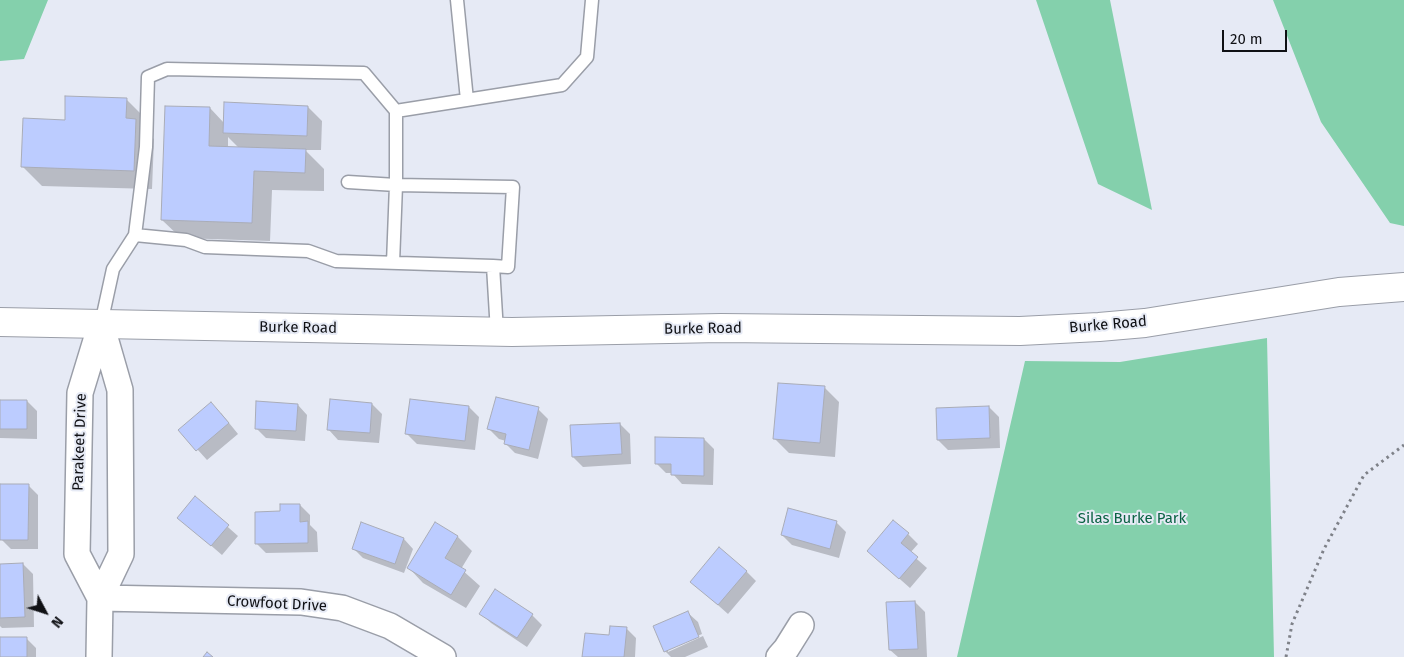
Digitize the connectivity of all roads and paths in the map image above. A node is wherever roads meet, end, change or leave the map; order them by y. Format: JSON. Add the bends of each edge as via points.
{"nodes":[{"id":1,"x":457,"y":0,"type":"edge"},
{"id":2,"x":592,"y":0,"type":"edge"},
{"id":3,"x":467,"y":100,"type":"junction"},
{"id":4,"x":396,"y":111,"type":"junction"},
{"id":5,"x":348,"y":182,"type":"dead end"},
{"id":6,"x":396,"y":185,"type":"junction"},
{"id":7,"x":134,"y":235,"type":"junction"},
{"id":8,"x":393,"y":263,"type":"junction"},
{"id":9,"x":493,"y":266,"type":"junction"},
{"id":10,"x":1404,"y":287,"type":"edge"},
{"id":11,"x":0,"y":322,"type":"edge"},
{"id":12,"x":101,"y":324,"type":"junction"},
{"id":13,"x":497,"y":332,"type":"junction"},
{"id":14,"x":1404,"y":445,"type":"edge"},
{"id":15,"x":100,"y":598,"type":"junction"},
{"id":16,"x":801,"y":625,"type":"dead end"},
{"id":17,"x":99,"y":657,"type":"edge"},
{"id":18,"x":443,"y":657,"type":"edge"},
{"id":19,"x":779,"y":657,"type":"edge"},
{"id":20,"x":1286,"y":657,"type":"edge"}],
"edges":[{"from":1,"to":3,"type":"lane"},
{"from":2,"to":3,"type":"lane","via":[[587,57],[562,85]]},
{"from":3,"to":4,"type":"lane"},
{"from":4,"to":6,"type":"lane"},
{"from":4,"to":7,"type":"lane","via":[[364,73],[166,69],[148,77],[146,147]]},
{"from":5,"to":6,"type":"lane"},
{"from":6,"to":8,"type":"lane"},
{"from":6,"to":9,"type":"lane","via":[[513,187],[508,267]]},
{"from":7,"to":8,"type":"lane","via":[[186,240],[205,247],[308,251],[336,261]]},
{"from":7,"to":12,"type":"lane","via":[[113,269]]},
{"from":8,"to":9,"type":"lane"},
{"from":9,"to":13,"type":"lane"},
{"from":10,"to":13,"type":"street","name":"Burke Road","via":[[1339,292],[1145,322],[1068,330],[721,328]]},
{"from":11,"to":12,"type":"street","name":"Burke Road"},
{"from":12,"to":13,"type":"street","name":"Burke Road"},
{"from":12,"to":15,"type":"street","name":"Parakeet Drive","via":[[120,390],[121,554]]},
{"from":12,"to":15,"type":"street","name":"Parakeet Drive","via":[[80,393],[77,554]]},
{"from":14,"to":20,"type":"path","via":[[1364,476],[1324,549],[1292,624]]},
{"from":15,"to":17,"type":"street","name":"Parakeet Drive"},
{"from":15,"to":18,"type":"street","name":"Crowfoot Drive","via":[[302,602],[342,608],[390,626]]},
{"from":16,"to":19,"type":"street"}]}
